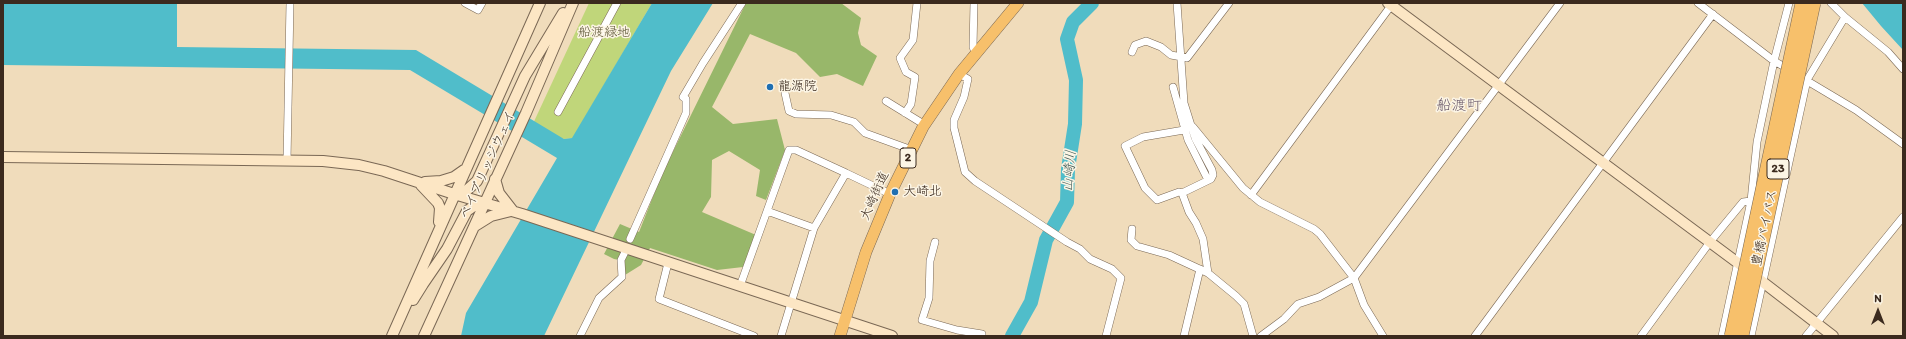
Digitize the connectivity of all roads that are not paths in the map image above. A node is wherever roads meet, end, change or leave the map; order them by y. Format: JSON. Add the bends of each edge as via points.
{"nodes":[{"id":1,"x":290,"y":3,"type":"edge"},
{"id":2,"x":465,"y":3,"type":"edge"},
{"id":3,"x":482,"y":3,"type":"edge"},
{"id":4,"x":540,"y":3,"type":"edge"},
{"id":5,"x":570,"y":3,"type":"edge"},
{"id":6,"x":573,"y":3,"type":"edge"},
{"id":7,"x":617,"y":3,"type":"edge"},
{"id":8,"x":742,"y":3,"type":"edge"},
{"id":9,"x":917,"y":3,"type":"edge"},
{"id":10,"x":974,"y":3,"type":"edge"},
{"id":11,"x":1018,"y":3,"type":"edge"},
{"id":12,"x":1177,"y":3,"type":"edge"},
{"id":13,"x":1229,"y":3,"type":"edge"},
{"id":14,"x":1560,"y":3,"type":"edge"},
{"id":15,"x":1698,"y":3,"type":"edge"},
{"id":16,"x":1789,"y":3,"type":"edge"},
{"id":17,"x":1802,"y":3,"type":"edge"},
{"id":18,"x":1814,"y":3,"type":"edge"},
{"id":19,"x":1831,"y":3,"type":"edge"},
{"id":20,"x":1391,"y":4,"type":"edge"},
{"id":21,"x":1714,"y":14,"type":"junction"},
{"id":22,"x":1845,"y":17,"type":"junction"},
{"id":23,"x":1132,"y":52,"type":"dead end"},
{"id":24,"x":976,"y":54,"type":"junction"},
{"id":25,"x":1180,"y":57,"type":"junction"},
{"id":26,"x":1774,"y":61,"type":"junction"},
{"id":27,"x":1903,"y":69,"type":"edge"},
{"id":28,"x":959,"y":74,"type":"junction"},
{"id":29,"x":1807,"y":80,"type":"junction"},
{"id":30,"x":1499,"y":85,"type":"junction"},
{"id":31,"x":1173,"y":87,"type":"dead end"},
{"id":32,"x":786,"y":93,"type":"dead end"},
{"id":33,"x":886,"y":101,"type":"dead end"},
{"id":34,"x":558,"y":112,"type":"dead end"},
{"id":35,"x":905,"y":113,"type":"junction"},
{"id":36,"x":925,"y":124,"type":"junction"},
{"id":37,"x":1191,"y":124,"type":"junction"},
{"id":38,"x":1184,"y":130,"type":"junction"},
{"id":39,"x":1903,"y":144,"type":"edge"},
{"id":40,"x":912,"y":150,"type":"junction"},
{"id":41,"x":3,"y":157,"type":"edge"},
{"id":42,"x":287,"y":161,"type":"junction"},
{"id":43,"x":1604,"y":163,"type":"junction"},
{"id":44,"x":465,"y":170,"type":"junction"},
{"id":45,"x":846,"y":174,"type":"junction"},
{"id":46,"x":495,"y":179,"type":"junction"},
{"id":47,"x":1208,"y":180,"type":"junction"},
{"id":48,"x":419,"y":183,"type":"junction"},
{"id":49,"x":1182,"y":193,"type":"junction"},
{"id":50,"x":454,"y":194,"type":"junction"},
{"id":51,"x":890,"y":194,"type":"junction"},
{"id":52,"x":1251,"y":194,"type":"junction"},
{"id":53,"x":1751,"y":201,"type":"junction"},
{"id":54,"x":485,"y":202,"type":"junction"},
{"id":55,"x":767,"y":211,"type":"junction"},
{"id":56,"x":518,"y":212,"type":"junction"},
{"id":57,"x":1903,"y":217,"type":"edge"},
{"id":58,"x":474,"y":226,"type":"junction"},
{"id":59,"x":814,"y":228,"type":"junction"},
{"id":60,"x":1132,"y":229,"type":"dead end"},
{"id":61,"x":438,"y":230,"type":"junction"},
{"id":62,"x":630,"y":239,"type":"dead end"},
{"id":63,"x":935,"y":242,"type":"dead end"},
{"id":64,"x":1710,"y":242,"type":"junction"},
{"id":65,"x":624,"y":254,"type":"dead end"},
{"id":66,"x":1738,"y":262,"type":"junction"},
{"id":67,"x":668,"y":263,"type":"junction"},
{"id":68,"x":1200,"y":269,"type":"junction"},
{"id":69,"x":1208,"y":272,"type":"junction"},
{"id":70,"x":1354,"y":278,"type":"junction"},
{"id":71,"x":1762,"y":283,"type":"junction"},
{"id":72,"x":740,"y":286,"type":"junction"},
{"id":73,"x":792,"y":302,"type":"junction"},
{"id":74,"x":845,"y":319,"type":"junction"},
{"id":75,"x":398,"y":321,"type":"junction"},
{"id":76,"x":1815,"y":323,"type":"junction"},
{"id":77,"x":735,"y":333,"type":"edge"},
{"id":78,"x":392,"y":336,"type":"edge"},
{"id":79,"x":424,"y":336,"type":"edge"},
{"id":80,"x":580,"y":336,"type":"edge"},
{"id":81,"x":754,"y":336,"type":"edge"},
{"id":82,"x":781,"y":336,"type":"edge"},
{"id":83,"x":840,"y":336,"type":"edge"},
{"id":84,"x":892,"y":336,"type":"edge"},
{"id":85,"x":982,"y":336,"type":"edge"},
{"id":86,"x":1106,"y":336,"type":"edge"},
{"id":87,"x":1184,"y":336,"type":"edge"},
{"id":88,"x":1253,"y":336,"type":"edge"},
{"id":89,"x":1261,"y":336,"type":"edge"},
{"id":90,"x":1383,"y":336,"type":"edge"},
{"id":91,"x":1475,"y":336,"type":"edge"},
{"id":92,"x":1640,"y":336,"type":"edge"},
{"id":93,"x":1722,"y":336,"type":"edge"},
{"id":94,"x":1731,"y":336,"type":"edge"},
{"id":95,"x":1742,"y":336,"type":"edge"},
{"id":96,"x":1752,"y":336,"type":"edge"},
{"id":97,"x":1806,"y":336,"type":"edge"},
{"id":98,"x":1833,"y":336,"type":"edge"}],
"edges":[{"from":1,"to":42,"type":"street"},
{"from":2,"to":3,"type":"street","via":[[478,10]]},
{"from":4,"to":44,"type":"street","name":"ベイブリッジウェイ"},
{"from":5,"to":50,"type":"street","via":[[525,76],[477,181],[466,191]]},
{"from":6,"to":46,"type":"street","name":"ベイブリッジウェイ"},
{"from":7,"to":34,"type":"street"},
{"from":8,"to":62,"type":"street","via":[[683,97],[686,99],[686,113]]},
{"from":9,"to":35,"type":"street","via":[[913,40],[900,58],[906,72],[915,77],[911,104]]},
{"from":10,"to":24,"type":"street","via":[[973,47]]},
{"from":11,"to":24,"type":"main road","name":"大崎街道","number":"2"},
{"from":12,"to":25,"type":"street"},
{"from":13,"to":25,"type":"street","via":[[1187,58]]},
{"from":14,"to":30,"type":"street"},
{"from":15,"to":21,"type":"street"},
{"from":16,"to":26,"type":"street"},
{"from":17,"to":94,"type":"highway","name":"豊橋バイパス","number":"23","bridge":true},
{"from":18,"to":95,"type":"highway","name":"豊橋バイパス","number":"23","bridge":true},
{"from":19,"to":22,"type":"street"},
{"from":20,"to":30,"type":"street"},
{"from":20,"to":52,"type":"street"},
{"from":21,"to":26,"type":"street"},
{"from":21,"to":43,"type":"street"},
{"from":22,"to":27,"type":"street","via":[[1888,52]]},
{"from":22,"to":29,"type":"street"},
{"from":23,"to":25,"type":"street","via":[[1135,45],[1146,41],[1161,47],[1171,55]]},
{"from":24,"to":28,"type":"main road","name":"大崎街道","number":"2"},
{"from":25,"to":37,"type":"street","via":[[1184,103]]},
{"from":26,"to":29,"type":"street"},
{"from":26,"to":53,"type":"street","via":[[1757,142]]},
{"from":28,"to":36,"type":"main road","name":"大崎街道","number":"2"},
{"from":28,"to":86,"type":"street","via":[[968,79],[964,97],[954,120],[965,172],[1051,232],[1080,249],[1090,259],[1112,269],[1121,278]]},
{"from":29,"to":39,"type":"street","via":[[1856,110]]},
{"from":29,"to":71,"type":"street"},
{"from":30,"to":43,"type":"street"},
{"from":30,"to":70,"type":"street"},
{"from":31,"to":38,"type":"street"},
{"from":32,"to":40,"type":"street","via":[[789,111],[796,114],[831,115],[854,122],[865,133]]},
{"from":33,"to":35,"type":"street"},
{"from":35,"to":36,"type":"street"},
{"from":36,"to":40,"type":"main road","name":"大崎街道","number":"2"},
{"from":37,"to":47,"type":"street","via":[[1201,151],[1212,170],[1213,175]]},
{"from":37,"to":52,"type":"street","via":[[1243,188]]},
{"from":38,"to":47,"type":"street"},
{"from":38,"to":49,"type":"street","via":[[1144,137],[1125,146],[1146,188],[1157,200]]},
{"from":40,"to":51,"type":"main road","name":"大崎街道","number":"2"},
{"from":41,"to":42,"type":"street"},
{"from":42,"to":48,"type":"street","via":[[359,165]]},
{"from":43,"to":64,"type":"street"},
{"from":43,"to":91,"type":"street"},
{"from":44,"to":48,"type":"street","via":[[441,181]]},
{"from":44,"to":50,"type":"street","name":"ベイブリッジウェイ"},
{"from":45,"to":51,"type":"street"},
{"from":45,"to":55,"type":"street","via":[[796,150],[790,150]]},
{"from":45,"to":59,"type":"street"},
{"from":46,"to":54,"type":"street","name":"ベイブリッジウェイ"},
{"from":46,"to":56,"type":"street","via":[[499,193]]},
{"from":47,"to":49,"type":"street"},
{"from":48,"to":50,"type":"street"},
{"from":48,"to":61,"type":"street","via":[[438,203]]},
{"from":49,"to":69,"type":"street","via":[[1202,235]]},
{"from":50,"to":54,"type":"street"},
{"from":50,"to":61,"type":"street","name":"ベイブリッジウェイ"},
{"from":51,"to":74,"type":"main road","name":"大崎街道","number":"2","via":[[866,252]]},
{"from":52,"to":70,"type":"street","via":[[1260,202],[1318,231]]},
{"from":53,"to":64,"type":"street","via":[[1743,202]]},
{"from":53,"to":66,"type":"street"},
{"from":54,"to":56,"type":"street"},
{"from":54,"to":58,"type":"street","name":"ベイブリッジウェイ"},
{"from":54,"to":75,"type":"street","via":[[467,211],[447,250]]},
{"from":55,"to":59,"type":"street"},
{"from":55,"to":72,"type":"street"},
{"from":56,"to":58,"type":"street","via":[[491,216]]},
{"from":56,"to":67,"type":"street"},
{"from":57,"to":76,"type":"street"},
{"from":58,"to":79,"type":"street","name":"ベイブリッジウェイ"},
{"from":59,"to":73,"type":"street"},
{"from":60,"to":68,"type":"street","via":[[1131,240],[1137,246],[1169,255]]},
{"from":61,"to":75,"type":"street","name":"ベイブリッジウェイ"},
{"from":63,"to":85,"type":"street","via":[[930,260],[929,298],[922,320]]},
{"from":64,"to":66,"type":"street"},
{"from":64,"to":92,"type":"street"},
{"from":65,"to":80,"type":"street","via":[[621,260],[622,277],[599,298]]},
{"from":66,"to":71,"type":"street"},
{"from":66,"to":93,"type":"street"},
{"from":67,"to":72,"type":"street"},
{"from":67,"to":77,"type":"street","via":[[659,299]]},
{"from":68,"to":69,"type":"street"},
{"from":68,"to":87,"type":"street"},
{"from":69,"to":88,"type":"street","via":[[1244,304]]},
{"from":70,"to":89,"type":"street","via":[[1319,297],[1298,304],[1284,320]]},
{"from":70,"to":90,"type":"street","via":[[1364,305]]},
{"from":71,"to":76,"type":"street"},
{"from":71,"to":96,"type":"street"},
{"from":72,"to":73,"type":"street"},
{"from":73,"to":74,"type":"street"},
{"from":73,"to":82,"type":"street"},
{"from":74,"to":83,"type":"main road","name":"大崎街道","number":"2"},
{"from":74,"to":84,"type":"street"},
{"from":75,"to":78,"type":"street","name":"ベイブリッジウェイ"},
{"from":76,"to":97,"type":"street"},
{"from":76,"to":98,"type":"street"},
{"from":77,"to":81,"type":"street"}]}
